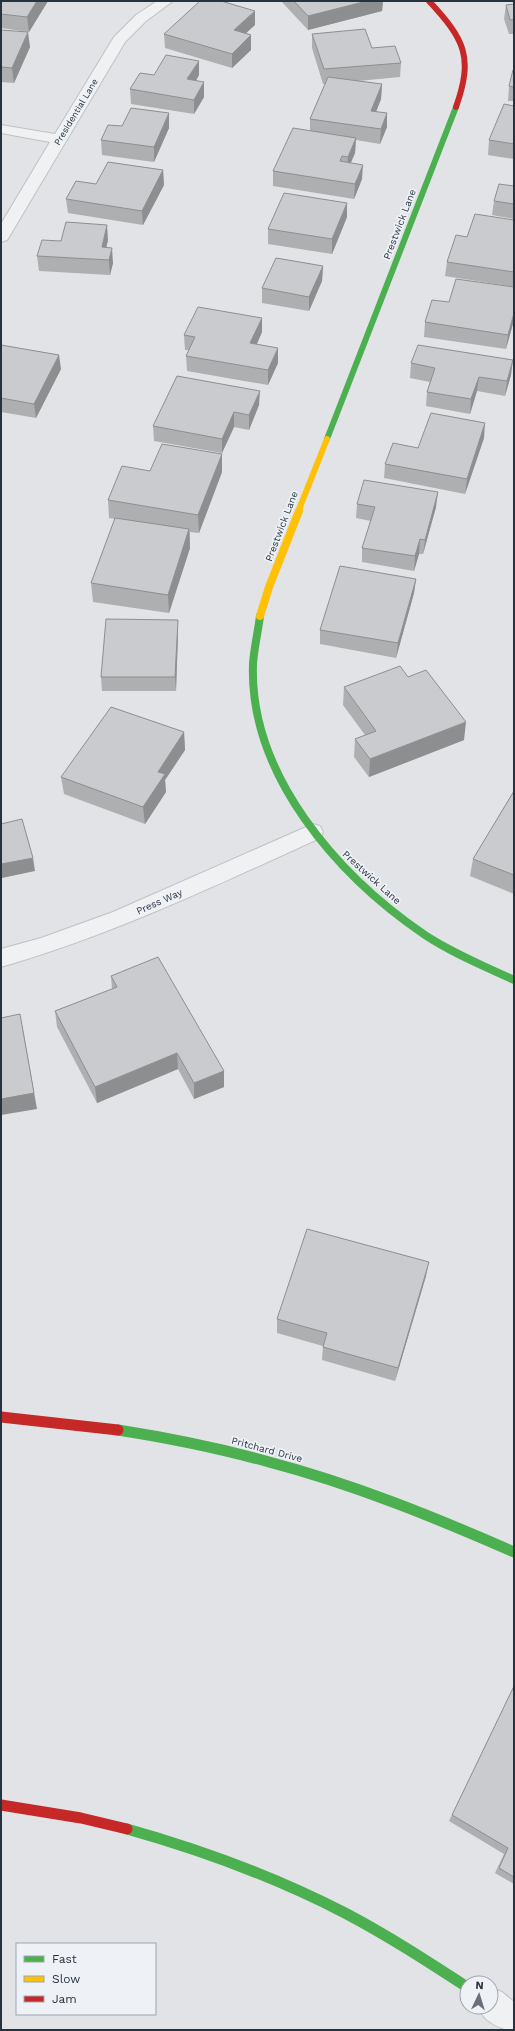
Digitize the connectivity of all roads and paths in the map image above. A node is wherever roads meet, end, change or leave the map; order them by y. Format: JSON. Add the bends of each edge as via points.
{"nodes":[{"id":1,"x":166,"y":1,"type":"edge"},
{"id":2,"x":429,"y":1,"type":"edge"},
{"id":3,"x":1,"y":129,"type":"edge"},
{"id":4,"x":60,"y":139,"type":"junction"},
{"id":5,"x":1,"y":237,"type":"edge"},
{"id":6,"x":313,"y":832,"type":"junction"},
{"id":7,"x":1,"y":958,"type":"edge"},
{"id":8,"x":514,"y":980,"type":"edge"},
{"id":9,"x":1,"y":1417,"type":"edge"},
{"id":10,"x":514,"y":1552,"type":"edge"},
{"id":11,"x":1,"y":1805,"type":"edge"},
{"id":12,"x":459,"y":1982,"type":"edge"},
{"id":13,"x":499,"y":2009,"type":"edge"},
{"id":14,"x":514,"y":2020,"type":"edge"}],
"edges":[{"from":1,"to":4,"type":"street","name":"Presidential Lane","via":[[141,18],[119,40]]},
{"from":2,"to":6,"type":"street","name":"Prestwick Lane","via":[[452,26],[464,48],[467,73],[465,85],[269,587],[253,653],[255,700],[267,747],[281,783]]},
{"from":3,"to":4,"type":"street"},
{"from":4,"to":5,"type":"street","name":"Presidential Lane"},
{"from":6,"to":7,"type":"street","name":"Press Way","via":[[124,917],[76,936]]},
{"from":6,"to":8,"type":"street","name":"Prestwick Lane","via":[[372,895],[408,922],[455,952]]},
{"from":9,"to":10,"type":"street","name":"Pritchard Drive","via":[[146,1435],[265,1459],[382,1496],[437,1517]]},
{"from":11,"to":12,"type":"street","via":[[128,1828],[242,1867],[346,1914]]},
{"from":13,"to":14,"type":"street"}]}
